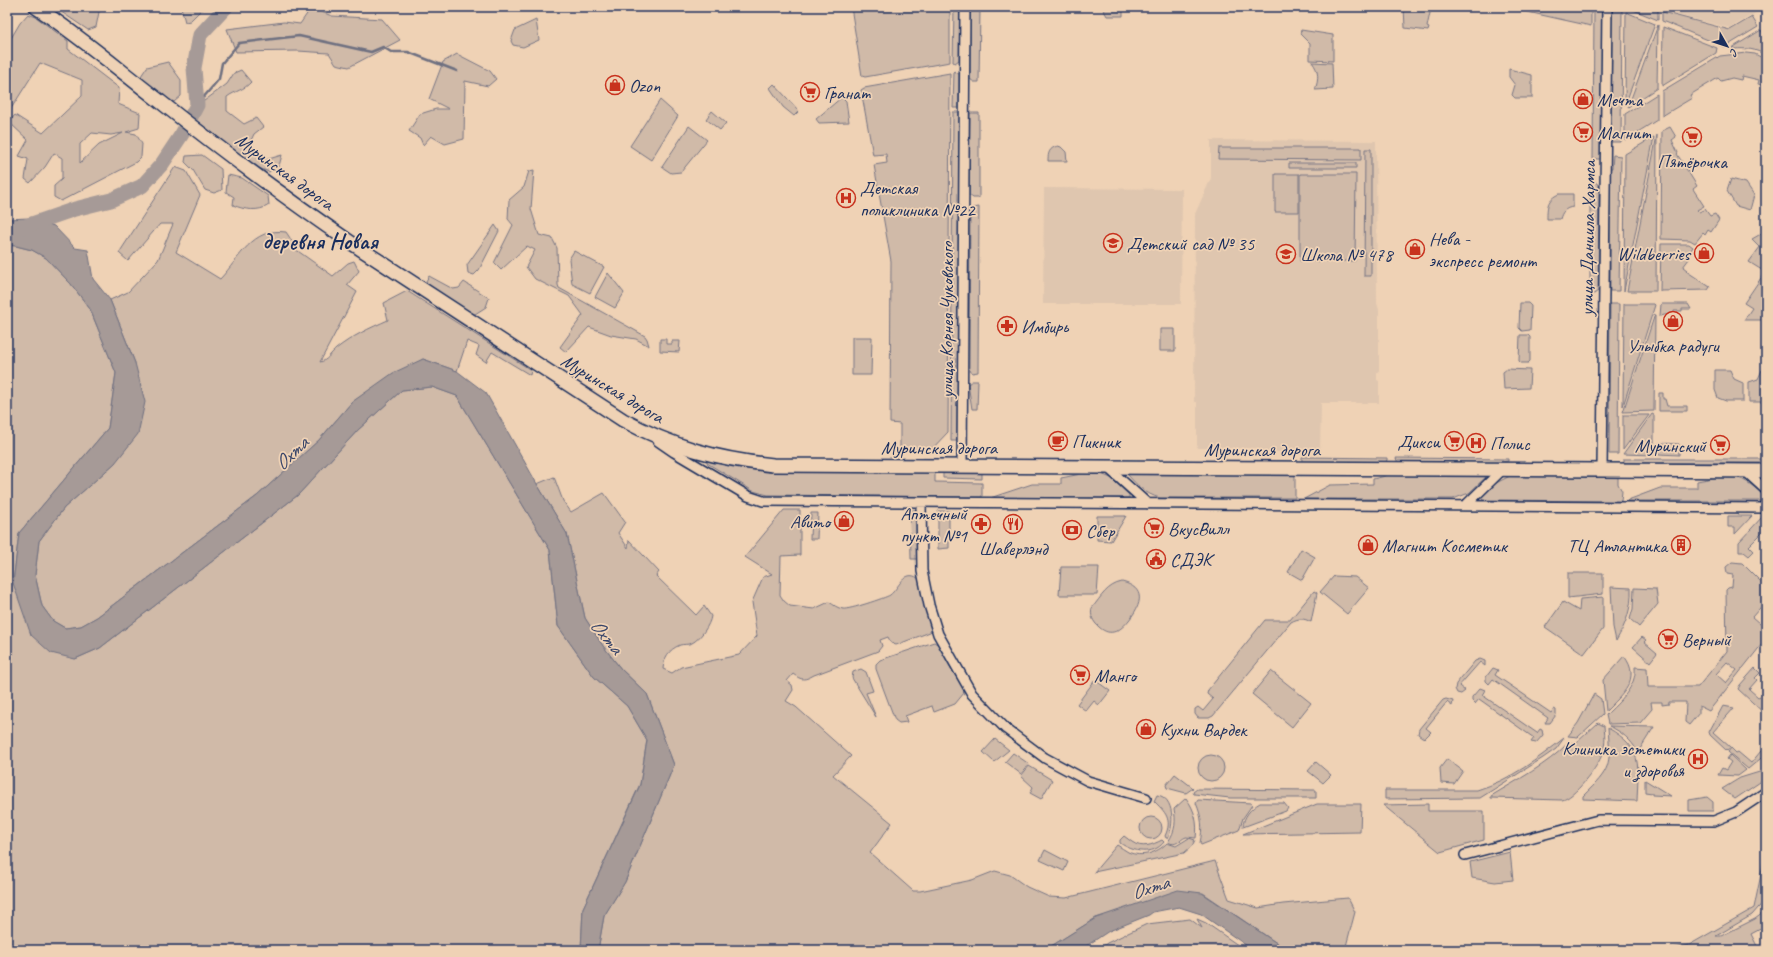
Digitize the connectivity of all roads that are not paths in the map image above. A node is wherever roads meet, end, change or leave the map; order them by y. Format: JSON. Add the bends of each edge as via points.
{"nodes":[{"id":1,"x":36,"y":7,"type":"edge"},
{"id":2,"x":965,"y":7,"type":"edge"},
{"id":3,"x":1607,"y":7,"type":"edge"},
{"id":4,"x":650,"y":435,"type":"junction"},
{"id":5,"x":962,"y":466,"type":"junction"},
{"id":6,"x":1107,"y":467,"type":"junction"},
{"id":7,"x":1503,"y":469,"type":"junction"},
{"id":8,"x":1602,"y":470,"type":"junction"},
{"id":9,"x":1744,"y":470,"type":"junction"},
{"id":10,"x":1766,"y":471,"type":"edge"},
{"id":11,"x":1766,"y":490,"type":"edge"},
{"id":12,"x":921,"y":503,"type":"junction"},
{"id":13,"x":1148,"y":504,"type":"junction"},
{"id":14,"x":1466,"y":505,"type":"junction"},
{"id":15,"x":1766,"y":508,"type":"edge"},
{"id":16,"x":1766,"y":792,"type":"edge"},
{"id":17,"x":1146,"y":798,"type":"dead end"},
{"id":18,"x":1465,"y":855,"type":"dead end"}],
"edges":[{"from":1,"to":4,"type":"street","name":"Муринская дорога","via":[[313,217],[601,406]]},
{"from":2,"to":5,"type":"street","name":"улица Корнея Чуковского"},
{"from":3,"to":8,"type":"street","name":"улица Даниила Хармса"},
{"from":4,"to":5,"type":"street","name":"Муринская дорога","via":[[709,455],[774,465]]},
{"from":4,"to":12,"type":"street","via":[[755,500]]},
{"from":5,"to":6,"type":"street","name":"Муринская дорога"},
{"from":6,"to":7,"type":"street","name":"Муринская дорога"},
{"from":6,"to":13,"type":"street"},
{"from":7,"to":8,"type":"street","name":"Муринская дорога"},
{"from":7,"to":14,"type":"street"},
{"from":8,"to":9,"type":"street","name":"Муринская дорога"},
{"from":9,"to":10,"type":"street","name":"Муринская дорога"},
{"from":9,"to":11,"type":"street"},
{"from":12,"to":13,"type":"street"},
{"from":12,"to":17,"type":"street","via":[[922,571],[929,604],[938,634],[972,694],[1006,729],[1045,758],[1088,782]]},
{"from":13,"to":14,"type":"street"},
{"from":14,"to":15,"type":"street"},
{"from":16,"to":18,"type":"street","via":[[1736,812],[1714,821],[1598,820]]}]}
